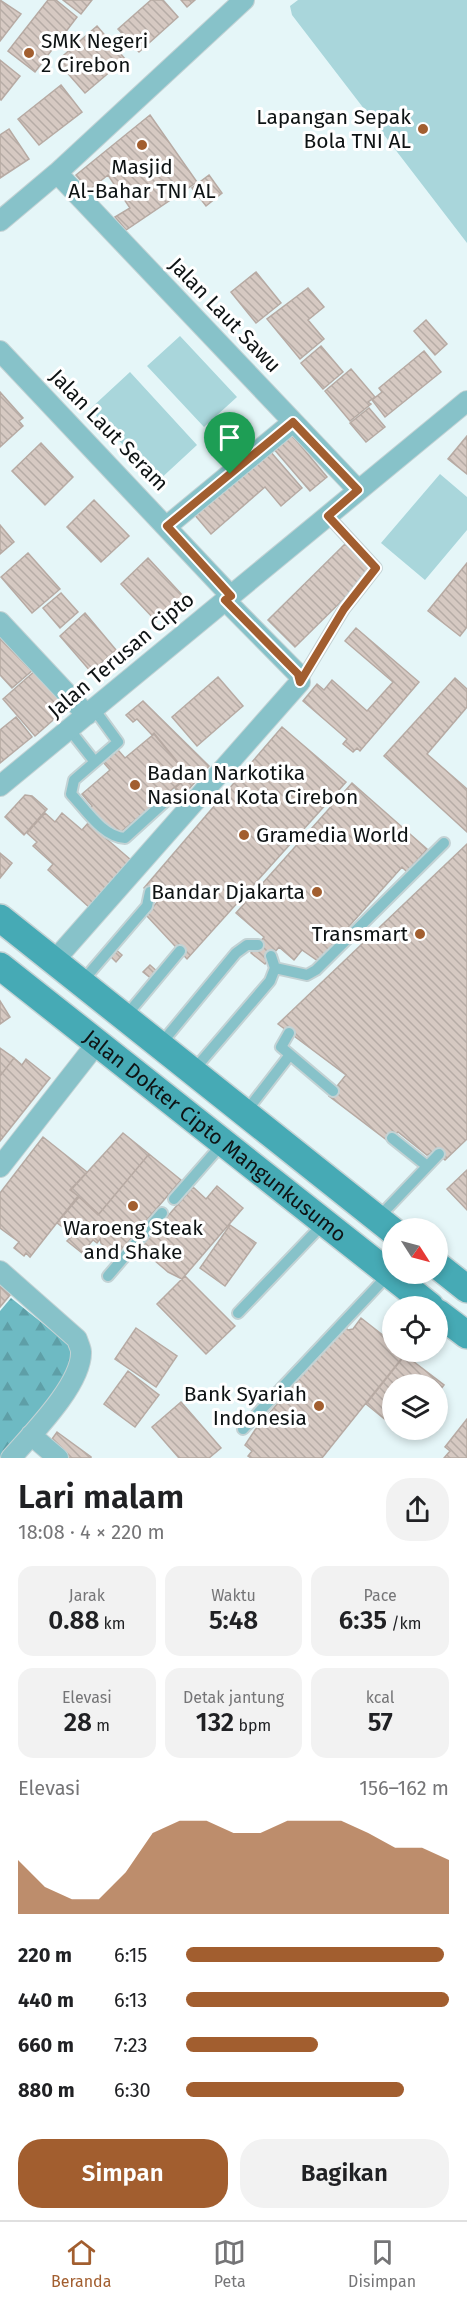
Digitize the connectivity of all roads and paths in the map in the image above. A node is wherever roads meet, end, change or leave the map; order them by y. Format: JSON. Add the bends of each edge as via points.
{"nodes":[{"id":1,"x":244,"y":0,"type":"edge"},
{"id":2,"x":57,"y":173,"type":"junction"},
{"id":3,"x":0,"y":220,"type":"edge"},
{"id":4,"x":0,"y":351,"type":"edge"},
{"id":5,"x":467,"y":400,"type":"edge"},
{"id":6,"x":293,"y":422,"type":"junction"},
{"id":7,"x":358,"y":490,"type":"junction"},
{"id":8,"x":328,"y":516,"type":"junction"},
{"id":9,"x":167,"y":526,"type":"junction"},
{"id":10,"x":228,"y":598,"type":"junction"},
{"id":11,"x":0,"y":622,"type":"edge"},
{"id":12,"x":300,"y":682,"type":"junction"},
{"id":13,"x":90,"y":712,"type":"junction"},
{"id":14,"x":69,"y":729,"type":"junction"},
{"id":15,"x":95,"y":762,"type":"junction"},
{"id":16,"x":0,"y":786,"type":"edge"},
{"id":17,"x":168,"y":799,"type":"dead end"},
{"id":18,"x":444,"y":843,"type":"dead end"},
{"id":19,"x":150,"y":892,"type":"dead end"},
{"id":20,"x":0,"y":918,"type":"edge"},
{"id":21,"x":258,"y":945,"type":"dead end"},
{"id":22,"x":180,"y":951,"type":"dead end"},
{"id":23,"x":271,"y":956,"type":"dead end"},
{"id":24,"x":54,"y":961,"type":"junction"},
{"id":25,"x":0,"y":966,"type":"edge"},
{"id":26,"x":275,"y":968,"type":"junction"},
{"id":27,"x":81,"y":983,"type":"junction"},
{"id":28,"x":125,"y":1018,"type":"junction"},
{"id":29,"x":289,"y":1033,"type":"dead end"},
{"id":30,"x":97,"y":1043,"type":"junction"},
{"id":31,"x":160,"y":1045,"type":"junction"},
{"id":32,"x":289,"y":1056,"type":"junction"},
{"id":33,"x":193,"y":1071,"type":"junction"},
{"id":34,"x":333,"y":1091,"type":"dead end"},
{"id":35,"x":245,"y":1113,"type":"junction"},
{"id":36,"x":392,"y":1138,"type":"dead end"},
{"id":37,"x":223,"y":1143,"type":"junction"},
{"id":38,"x":439,"y":1154,"type":"dead end"},
{"id":39,"x":427,"y":1166,"type":"junction"},
{"id":40,"x":0,"y":1167,"type":"edge"},
{"id":41,"x":174,"y":1199,"type":"dead end"},
{"id":42,"x":162,"y":1213,"type":"dead end"},
{"id":43,"x":390,"y":1218,"type":"edge"},
{"id":44,"x":324,"y":1223,"type":"junction"},
{"id":45,"x":382,"y":1223,"type":"edge"},
{"id":46,"x":382,"y":1269,"type":"edge"},
{"id":47,"x":0,"y":1271,"type":"edge"},
{"id":48,"x":448,"y":1274,"type":"edge"},
{"id":49,"x":108,"y":1276,"type":"dead end"},
{"id":50,"x":382,"y":1281,"type":"edge"},
{"id":51,"x":402,"y":1284,"type":"edge"},
{"id":52,"x":467,"y":1289,"type":"edge"},
{"id":53,"x":417,"y":1296,"type":"edge"},
{"id":54,"x":238,"y":1313,"type":"dead end"},
{"id":55,"x":448,"y":1321,"type":"edge"},
{"id":56,"x":467,"y":1335,"type":"edge"},
{"id":57,"x":243,"y":1429,"type":"dead end"},
{"id":58,"x":32,"y":1435,"type":"junction"},
{"id":59,"x":11,"y":1458,"type":"edge"},
{"id":60,"x":58,"y":1458,"type":"edge"}],
"edges":[{"from":1,"to":2,"type":"street"},
{"from":2,"to":3,"type":"street"},
{"from":2,"to":6,"type":"street","name":"Jalan Laut Sawu"},
{"from":4,"to":9,"type":"street","name":"Jalan Laut Seram"},
{"from":5,"to":7,"type":"street","name":"Jalan Terusan Cipto"},
{"from":6,"to":7,"type":"street","name":"Jalan Laut Sawu"},
{"from":6,"to":9,"type":"street"},
{"from":7,"to":8,"type":"street","name":"Jalan Terusan Cipto"},
{"from":8,"to":10,"type":"street","name":"Jalan Terusan Cipto"},
{"from":8,"to":12,"type":"lane","via":[[376,568],[344,609]]},
{"from":9,"to":10,"type":"street","name":"Jalan Laut Seram"},
{"from":10,"to":12,"type":"street","name":"Jalan Laut Seram","via":[[298,674]]},
{"from":10,"to":13,"type":"street","name":"Jalan Terusan Cipto"},
{"from":11,"to":13,"type":"street"},
{"from":12,"to":24,"type":"street"},
{"from":13,"to":14,"type":"street","name":"Jalan Terusan Cipto"},
{"from":13,"to":15,"type":"lane","via":[[118,742]]},
{"from":14,"to":15,"type":"lane"},
{"from":14,"to":16,"type":"street","name":"Jalan Terusan Cipto"},
{"from":15,"to":17,"type":"lane","via":[[74,780],[71,794],[115,838],[125,838]]},
{"from":18,"to":26,"type":"lane","via":[[316,970],[307,975]]},
{"from":19,"to":27,"type":"lane","via":[[149,908]]},
{"from":20,"to":24,"type":"main road","name":"Jalan Dokter Cipto Mangunkusumo"},
{"from":21,"to":31,"type":"lane","via":[[247,945],[236,953]]},
{"from":22,"to":28,"type":"lane"},
{"from":23,"to":26,"type":"lane"},
{"from":24,"to":27,"type":"main road","name":"Jalan Dokter Cipto Mangunkusumo"},
{"from":25,"to":30,"type":"main road","name":"Jalan Dokter Cipto Mangunkusumo"},
{"from":26,"to":33,"type":"lane","via":[[270,981]]},
{"from":27,"to":28,"type":"main road","name":"Jalan Dokter Cipto Mangunkusumo"},
{"from":28,"to":31,"type":"main road","name":"Jalan Dokter Cipto Mangunkusumo"},
{"from":29,"to":32,"type":"lane","via":[[280,1047]]},
{"from":30,"to":37,"type":"main road","name":"Jalan Dokter Cipto Mangunkusumo"},
{"from":30,"to":40,"type":"street"},
{"from":31,"to":33,"type":"main road","name":"Jalan Dokter Cipto Mangunkusumo"},
{"from":32,"to":34,"type":"lane"},
{"from":32,"to":35,"type":"lane"},
{"from":33,"to":35,"type":"main road","name":"Jalan Dokter Cipto Mangunkusumo"},
{"from":35,"to":45,"type":"main road","name":"Jalan Dokter Cipto Mangunkusumo"},
{"from":36,"to":39,"type":"lane"},
{"from":37,"to":41,"type":"lane"},
{"from":37,"to":44,"type":"main road","name":"Jalan Dokter Cipto Mangunkusumo"},
{"from":38,"to":39,"type":"lane"},
{"from":39,"to":43,"type":"lane"},
{"from":42,"to":49,"type":"lane"},
{"from":44,"to":46,"type":"main road","name":"Jalan Dokter Cipto Mangunkusumo"},
{"from":44,"to":54,"type":"lane"},
{"from":47,"to":58,"type":"street","via":[[76,1339],[81,1351],[78,1368]]},
{"from":48,"to":52,"type":"main road"},
{"from":50,"to":57,"type":"lane"},
{"from":51,"to":53,"type":"main road","name":"Jalan Dokter Cipto Mangunkusumo"},
{"from":55,"to":56,"type":"main road"},
{"from":58,"to":59,"type":"street"},
{"from":58,"to":60,"type":"street"}]}
